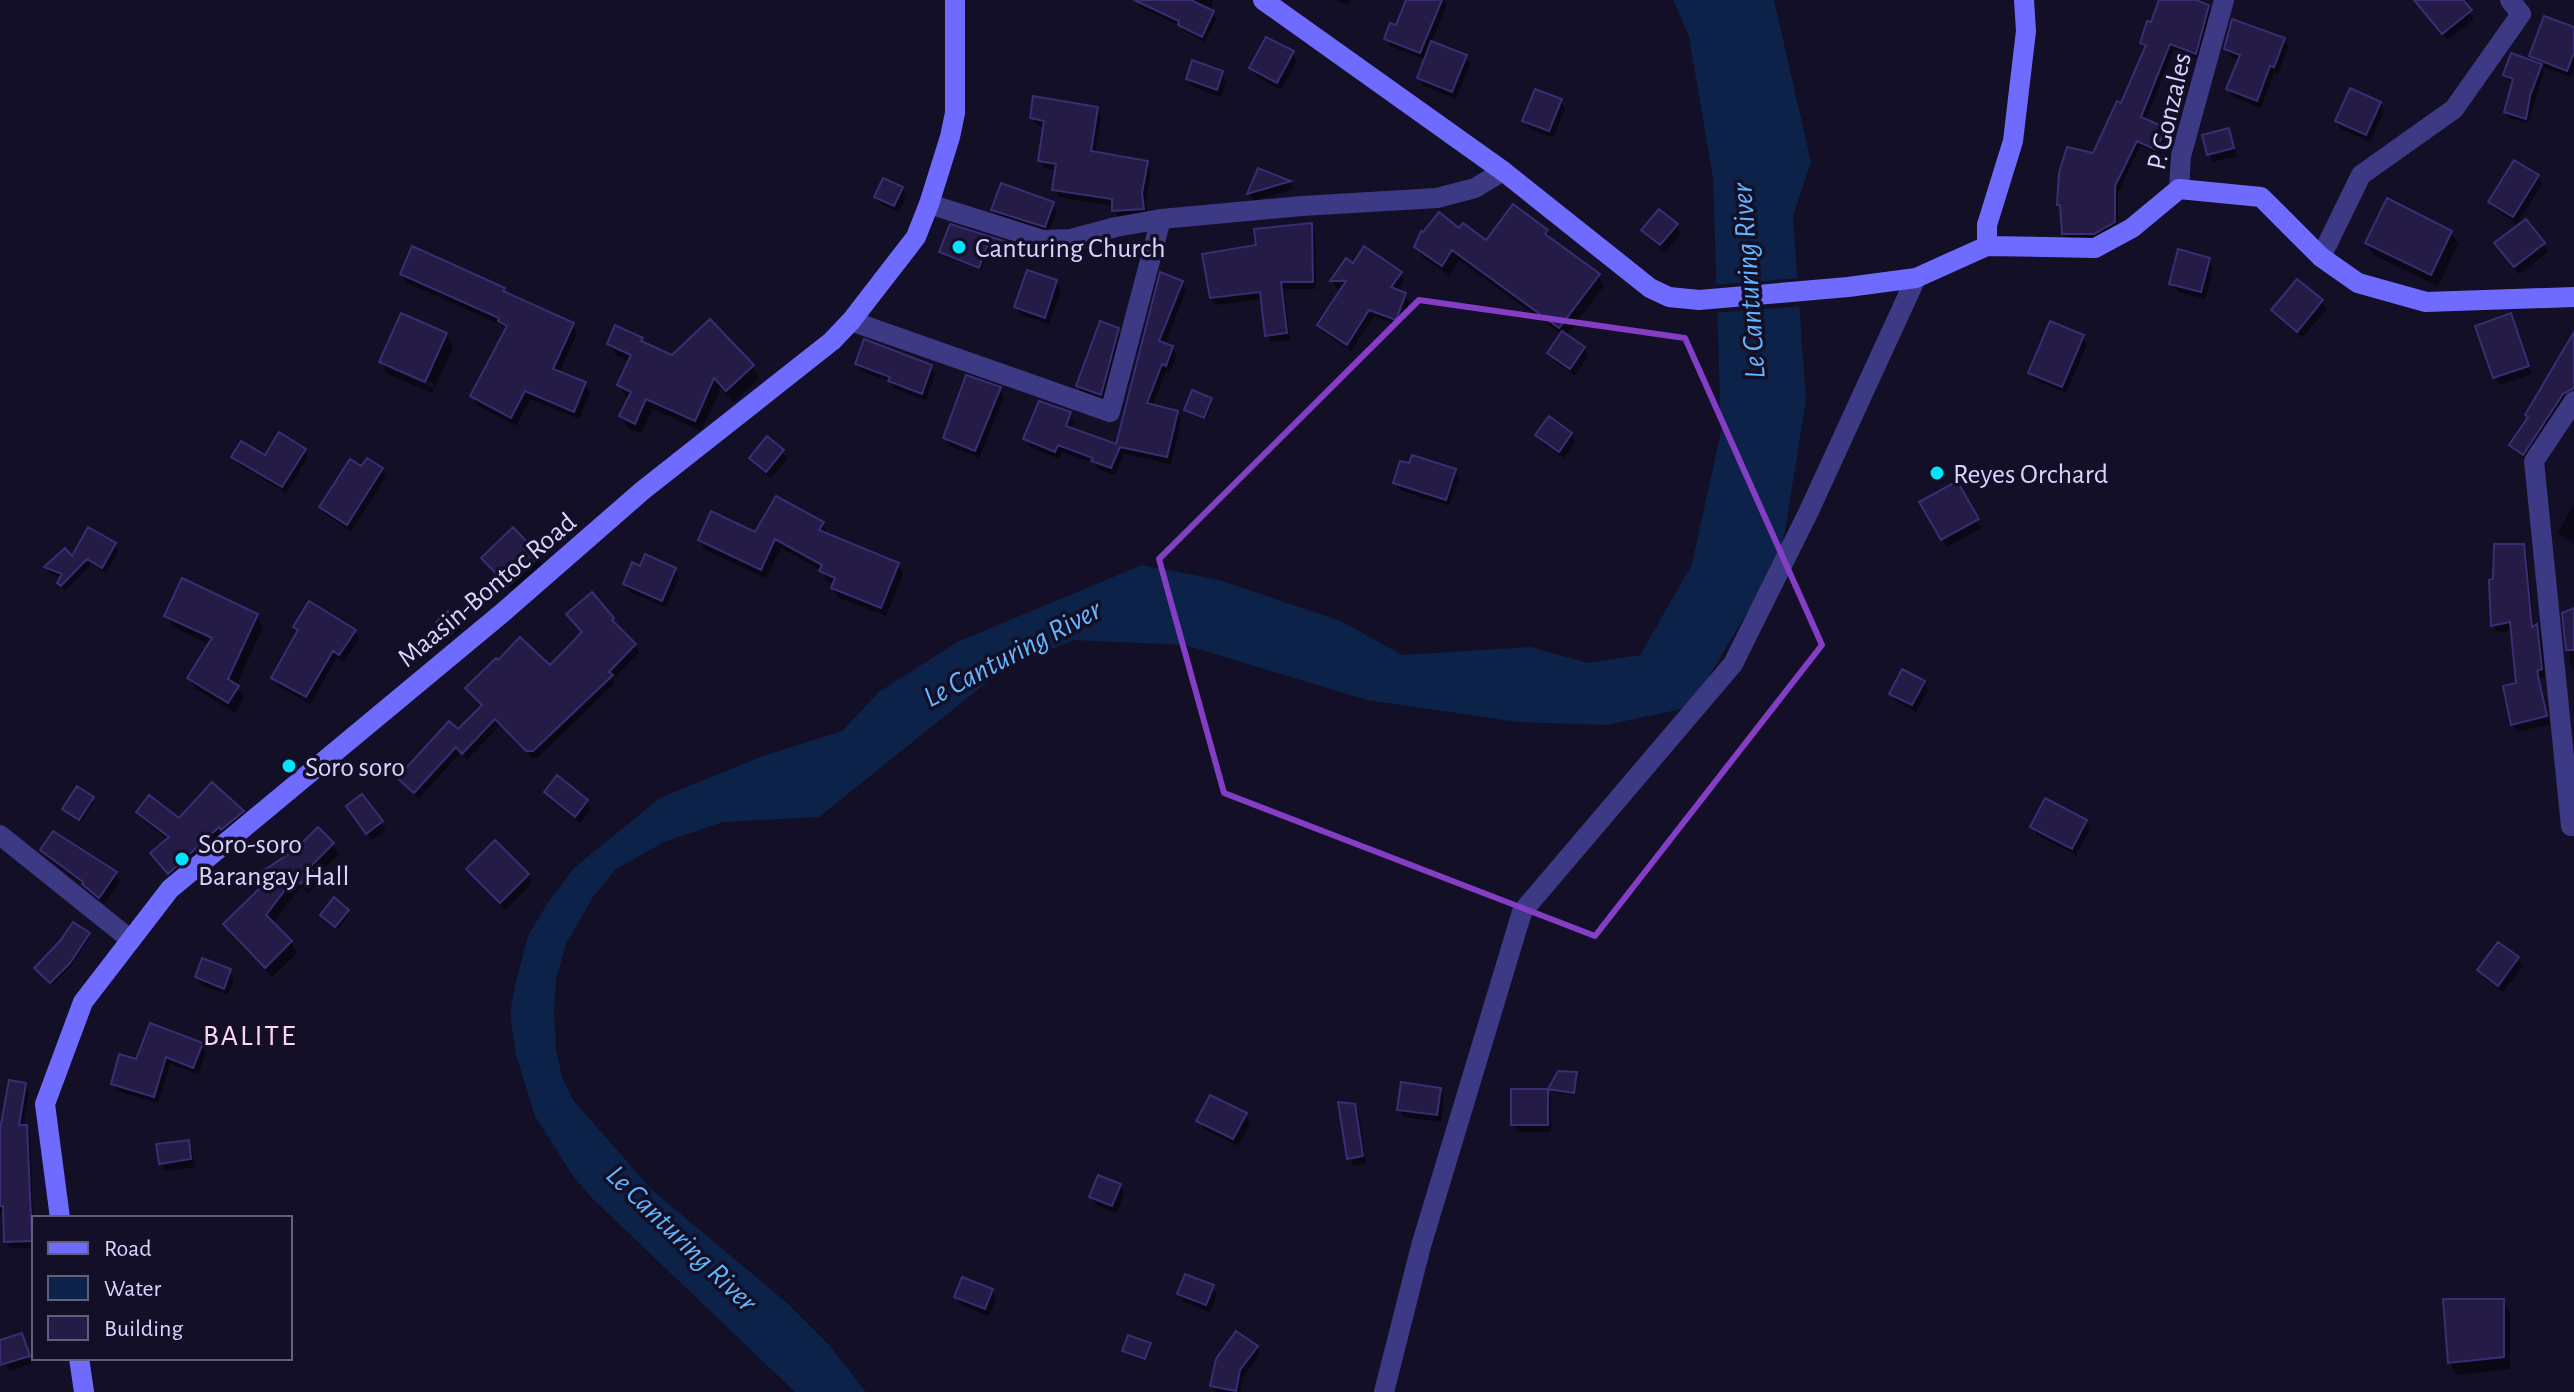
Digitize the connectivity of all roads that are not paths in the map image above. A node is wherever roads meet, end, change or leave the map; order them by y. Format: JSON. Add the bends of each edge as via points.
{"nodes":[{"id":1,"x":955,"y":0,"type":"edge"},
{"id":2,"x":1263,"y":0,"type":"edge"},
{"id":3,"x":2024,"y":0,"type":"edge"},
{"id":4,"x":2224,"y":0,"type":"edge"},
{"id":5,"x":2510,"y":0,"type":"edge"},
{"id":6,"x":1503,"y":171,"type":"junction"},
{"id":7,"x":2179,"y":189,"type":"junction"},
{"id":8,"x":929,"y":204,"type":"junction"},
{"id":9,"x":1161,"y":219,"type":"junction"},
{"id":10,"x":1987,"y":246,"type":"junction"},
{"id":11,"x":2321,"y":257,"type":"junction"},
{"id":12,"x":1916,"y":278,"type":"junction"},
{"id":13,"x":2574,"y":297,"type":"edge"},
{"id":14,"x":851,"y":321,"type":"junction"},
{"id":15,"x":2574,"y":401,"type":"edge"},
{"id":16,"x":2574,"y":826,"type":"edge"},
{"id":17,"x":0,"y":835,"type":"edge"},
{"id":18,"x":131,"y":940,"type":"junction"},
{"id":19,"x":60,"y":1216,"type":"edge"},
{"id":20,"x":79,"y":1360,"type":"edge"},
{"id":21,"x":84,"y":1392,"type":"edge"},
{"id":22,"x":1384,"y":1392,"type":"edge"}],
"edges":[{"from":1,"to":8,"type":"street","name":"Maasin-Bontoc Road","via":[[955,113]]},
{"from":2,"to":6,"type":"street"},
{"from":3,"to":10,"type":"street","via":[[2026,31],[2013,141],[1987,225]]},
{"from":4,"to":7,"type":"street","name":"P. Gonzales","via":[[2181,156]]},
{"from":5,"to":11,"type":"street","via":[[2521,14],[2454,109],[2361,175]]},
{"from":6,"to":9,"type":"street","via":[[1475,188],[1437,198]]},
{"from":6,"to":12,"type":"street","via":[[1650,288],[1669,297],[1699,300]]},
{"from":7,"to":10,"type":"street","via":[[2132,228],[2095,248]]},
{"from":7,"to":11,"type":"street","name":"P. Gonzales","via":[[2261,197]]},
{"from":8,"to":9,"type":"street","via":[[1043,240]]},
{"from":8,"to":14,"type":"street","name":"Maasin-Bontoc Road","via":[[916,237]]},
{"from":9,"to":14,"type":"street","via":[[1110,412]]},
{"from":10,"to":12,"type":"street"},
{"from":11,"to":13,"type":"street","name":"P. Gonzales","via":[[2358,283],[2426,302]]},
{"from":12,"to":22,"type":"street","via":[[1733,664],[1522,912],[1421,1246]]},
{"from":14,"to":18,"type":"street","name":"Maasin-Bontoc Road","via":[[170,889]]},
{"from":15,"to":16,"type":"street","via":[[2534,461]]},
{"from":17,"to":18,"type":"street"},
{"from":18,"to":19,"type":"street","name":"Maasin-Bontoc Road","via":[[83,1002],[45,1104]]},
{"from":20,"to":21,"type":"street"}]}
